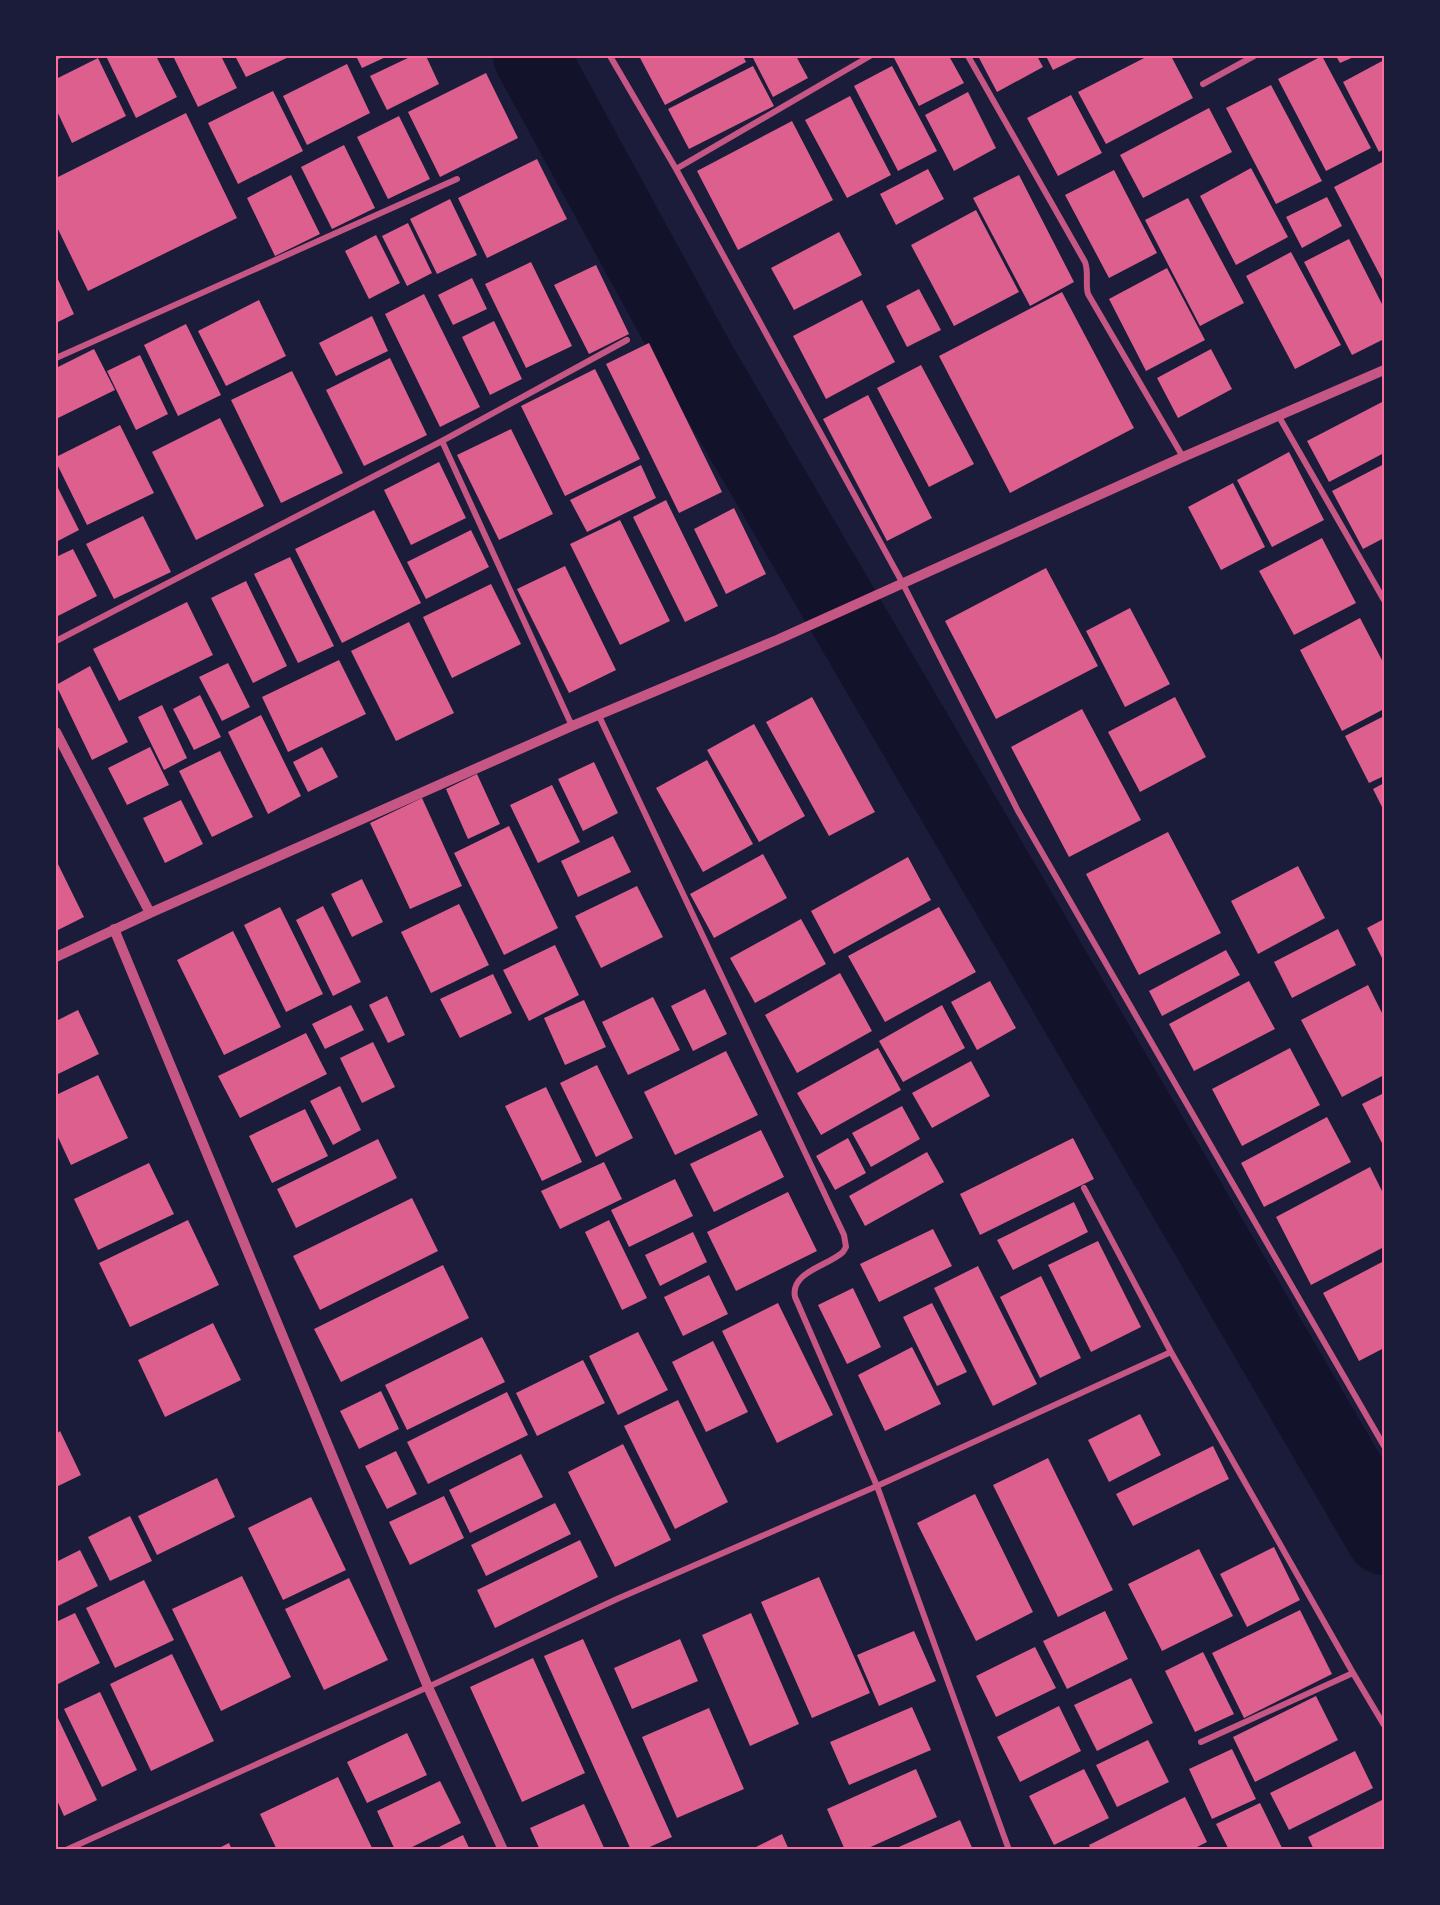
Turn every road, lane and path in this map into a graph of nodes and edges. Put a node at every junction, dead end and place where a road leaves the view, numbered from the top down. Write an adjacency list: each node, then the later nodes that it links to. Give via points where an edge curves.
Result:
1 (610, 56): 6 (street)
2 (870, 56): 6 (street)
3 (968, 56): 13 (street, via 1085,262 1088,294)
4 (1254, 56): 5 (street)
5 (1203, 84)
6 (676, 169): 14 (street)
7 (458, 179): 9 (street)
8 (627, 340): 12 (street)
9 (56, 358)
10 (1384, 370): 11 (street)
11 (1278, 415): 13 (street); 15 (street)
12 (442, 441): 16 (street); 18 (street)
13 (1183, 457): 14 (street)
14 (898, 585): 17 (street); 25 (street, via 1018,811)
15 (1384, 600)
16 (56, 641)
17 (599, 716): 18 (street); 26 (street, via 844,1235 843,1252 798,1280 793,1290)
18 (572, 726): 20 (street)
19 (56, 732): 20 (street)
20 (150, 913): 21 (street)
21 (114, 929): 22 (street); 28 (street)
22 (56, 957)
23 (1084, 1188): 24 (street)
24 (1171, 1352): 26 (street); 27 (street)
25 (1384, 1446)
26 (877, 1486): 28 (street, via 616,1599); 33 (street)
27 (1353, 1673): 29 (street); 30 (street)
28 (428, 1687): 31 (street); 32 (street)
29 (1384, 1725)
30 (1201, 1742)
31 (66, 1850)
32 (502, 1850)
33 (1010, 1850)

